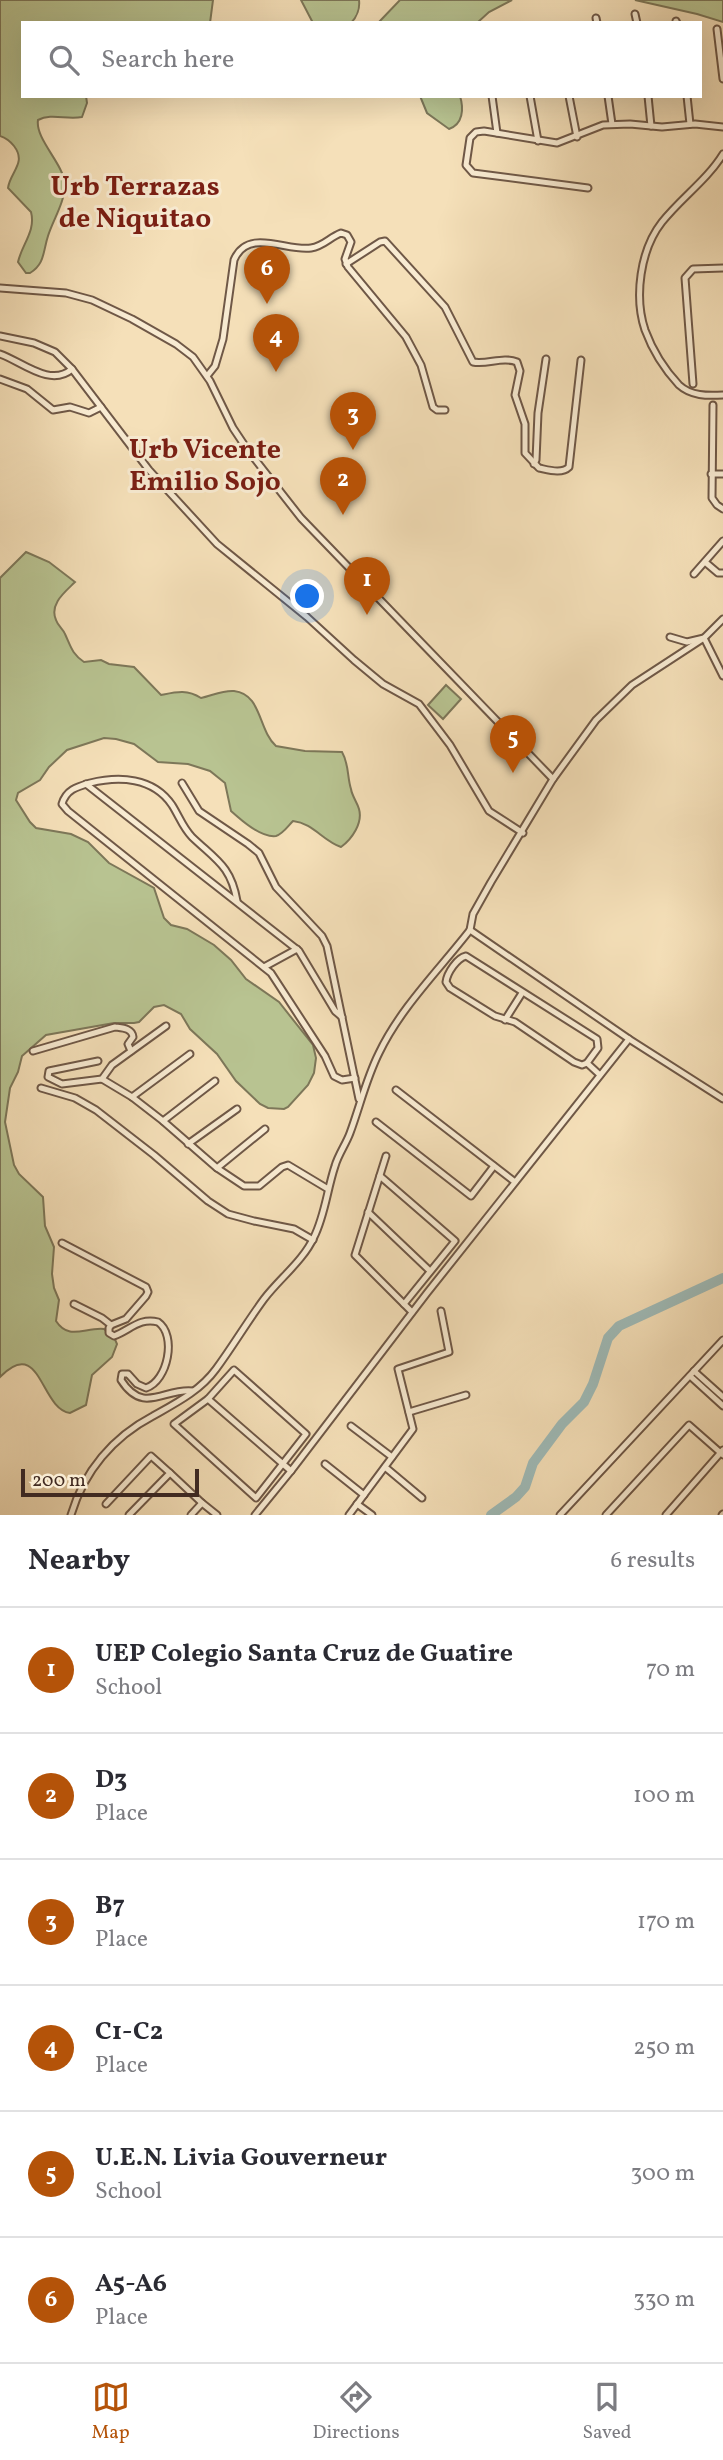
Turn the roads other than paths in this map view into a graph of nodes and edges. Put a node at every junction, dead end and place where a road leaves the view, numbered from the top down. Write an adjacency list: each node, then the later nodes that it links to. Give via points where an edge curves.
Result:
1 (635, 14): 2 (street)
2 (637, 21)
3 (717, 29): 4 (street)
4 (723, 79)
5 (492, 98): 15 (street)
6 (530, 98): 17 (street)
7 (569, 98): 16 (street)
8 (608, 98): 11 (street)
9 (648, 98): 13 (street)
10 (687, 98): 12 (street)
11 (612, 124): 13 (street); 16 (street)
12 (690, 124): 13 (street); 14 (street)
13 (652, 126)
14 (723, 127)
15 (497, 133): 17 (street); 19 (street, via 480,131 471,136 466,163 470,171)
16 (577, 136): 17 (street, via 557,144)
17 (538, 141)
18 (723, 154): 31 (street, via 655,233 643,262 641,307 650,343 678,385 685,391)
19 (587, 188)
20 (346, 264): 28 (street, via 351,242 341,233 309,248 266,242 240,249 234,260 218,359); 34 (street, via 406,337 421,365 433,407); 35 (street, via 384,241 445,307 473,362 517,362 516,395 525,424 525,453)
21 (723, 268): 30 (street, via 693,269 685,278)
22 (0, 288): 28 (street, via 66,293 92,300 176,344)
23 (0, 336): 27 (street, via 55,352)
24 (0, 354): 27 (street, via 28,369 54,375)
25 (546, 359): 35 (street)
26 (581, 360): 35 (street, via 569,467 552,471)
27 (72, 369): 33 (street)
28 (207, 376): 47 (street, via 233,428 301,518)
29 (0, 379): 33 (street, via 27,389 53,410 70,407 89,413)
30 (693, 384)
31 (723, 395)
32 (713, 405): 36 (street)
33 (101, 407): 50 (street, via 149,470 217,544 373,676 419,704 489,811)
34 (445, 410)
35 (534, 464)
36 (711, 474): 37 (street); 38 (street, via 712,498)
37 (723, 474)
38 (723, 509)
39 (723, 541): 40 (street)
40 (705, 562): 41 (street); 42 (street)
41 (723, 573)
42 (694, 574)
43 (723, 619): 45 (street)
44 (670, 637): 45 (street, via 687,642)
45 (704, 639): 46 (street); 47 (street, via 623,693 596,720)
46 (723, 676)
47 (554, 779): 50 (street)
48 (182, 783): 56 (street, via 199,811 259,853 284,898 322,936)
49 (86, 784): 51 (street); 51 (street, via 113,778 136,780 165,796 184,828 227,871); 54 (street, via 64,797 62,804 68,811)
50 (523, 833): 52 (street, via 473,914)
51 (237, 901): 53 (street)
52 (470, 930): 59 (street); 73 (street, via 402,1013 379,1053)
53 (297, 948): 54 (street); 56 (street, via 335,1011)
54 (264, 967): 66 (street, via 334,1076)
55 (522, 993): 57 (street); 57 (street, via 466,956 447,976 450,988); 64 (street, via 597,1039)
56 (344, 1017): 66 (street)
57 (505, 1020): 64 (street, via 574,1062)
58 (166, 1026): 61 (street)
59 (629, 1039): 65 (street); 72 (street)
60 (33, 1051): 61 (street, via 115,1027 132,1033)
61 (131, 1051): 67 (street)
62 (190, 1054): 71 (street)
63 (98, 1060): 67 (street, via 49,1071 48,1077 62,1084)
64 (587, 1063): 65 (street)
65 (600, 1075): 83 (street)
66 (355, 1078): 73 (street)
67 (102, 1079): 71 (street)
68 (215, 1081): 75 (street)
69 (41, 1088): 86 (street, via 96,1110 228,1213 294,1229)
70 (396, 1090): 80 (street)
71 (132, 1097): 75 (street)
72 (723, 1099)
73 (360, 1102): 84 (street)
74 (237, 1109): 78 (street)
75 (163, 1121): 78 (street)
76 (376, 1122): 80 (street, via 471,1196)
77 (265, 1129): 81 (street)
78 (188, 1144): 81 (street)
79 (386, 1156): 82 (street)
80 (494, 1166): 83 (street)
81 (217, 1168): 84 (street, via 250,1187 291,1165)
82 (380, 1176): 85 (street); 88 (street, via 455,1241)
83 (515, 1182): 92 (street)
84 (328, 1189): 86 (street)
85 (368, 1212): 88 (street); 90 (street, via 355,1255)
86 (313, 1240): 96 (street, via 265,1298 215,1372)
87 (62, 1243): 93 (street, via 146,1287 146,1296 126,1319)
88 (430, 1271): 90 (street)
89 (74, 1304): 93 (street)
90 (404, 1304): 92 (street)
91 (441, 1311): 101 (street, via 449,1352 398,1369)
92 (412, 1312): 108 (street)
93 (111, 1325): 96 (street, via 109,1334 114,1336 147,1320 158,1322 166,1331 165,1364 155,1384 146,1388 122,1374 128,1390 153,1400)
94 (723, 1340): 95 (street)
95 (692, 1374): 98 (street); 100 (street); 122 (street)
96 (193, 1391): 115 (street, via 112,1443 83,1484)
97 (466, 1395): 101 (street)
98 (723, 1397)
99 (208, 1399): 105 (street); 105 (street, via 234,1370 306,1434); 105 (street, via 174,1423 256,1498)
100 (723, 1406)
101 (409, 1412): 104 (street, via 413,1429)
102 (351, 1426): 104 (street)
103 (722, 1453): 123 (street, via 689,1425); 124 (street)
104 (392, 1457): 107 (street)
105 (283, 1464): 108 (street)
106 (324, 1464): 110 (street)
107 (385, 1467): 110 (street); 111 (street)
108 (291, 1471): 119 (street)
109 (170, 1473): 112 (street); 113 (street, via 151,1456); 116 (street)
110 (364, 1495): 114 (street)
111 (422, 1497)
112 (202, 1503): 117 (street); 118 (street)
113 (106, 1504)
114 (358, 1504): 120 (street); 121 (street)
115 (72, 1515)
116 (130, 1515)
117 (191, 1515)
118 (217, 1515)
119 (255, 1515)
120 (349, 1515)
121 (372, 1515)
122 (560, 1515)
123 (607, 1515)
124 (666, 1515)

